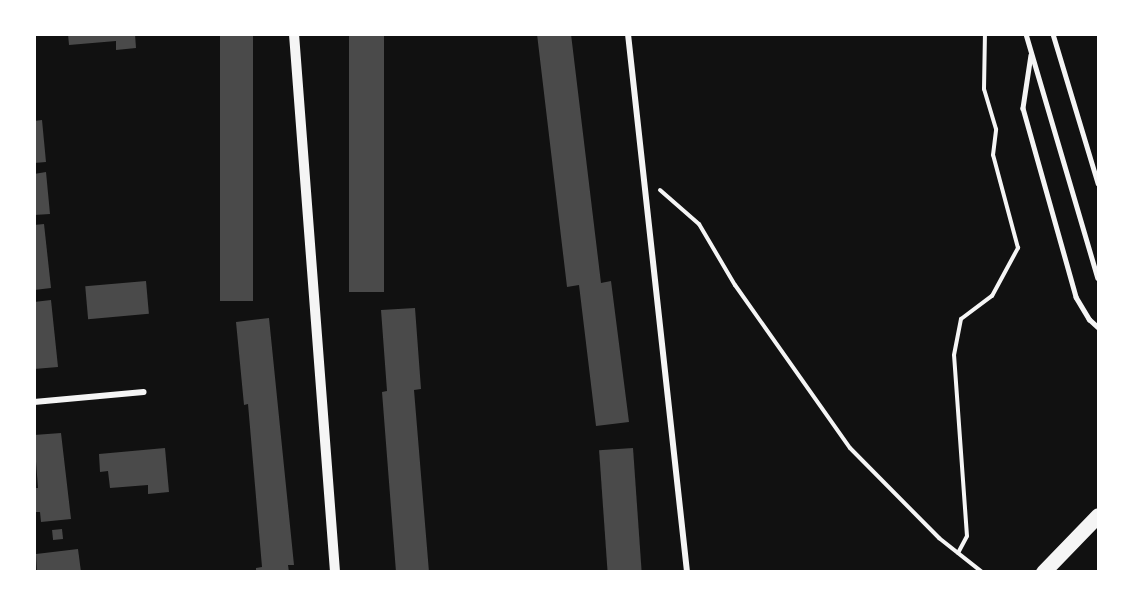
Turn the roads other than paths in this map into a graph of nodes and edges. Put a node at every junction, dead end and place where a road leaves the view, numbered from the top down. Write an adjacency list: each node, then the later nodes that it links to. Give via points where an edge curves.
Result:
1 (294, 34): 12 (street)
2 (628, 34): 13 (street)
3 (1026, 34): 5 (lane)
4 (1053, 34): 6 (lane)
5 (1031, 55): 7 (lane); 8 (lane, via 1023,108 1076,297)
6 (1098, 183)
7 (1098, 278)
8 (1098, 327)
9 (144, 393): 10 (street)
10 (34, 402)
11 (1098, 515): 14 (main road)
12 (335, 572)
13 (687, 572)
14 (1043, 572)

